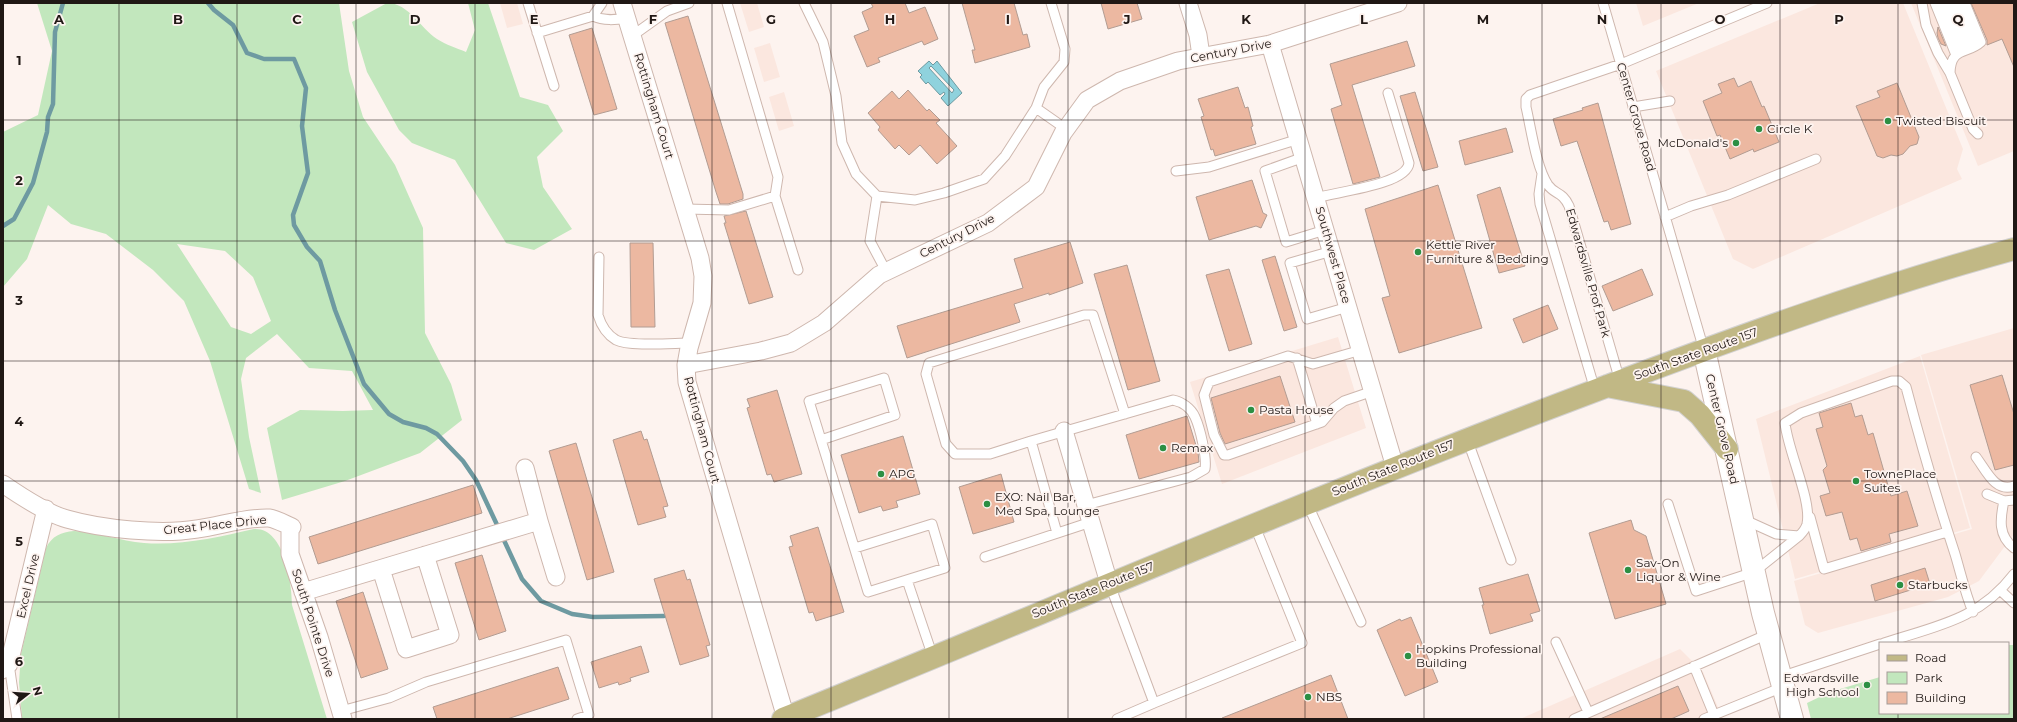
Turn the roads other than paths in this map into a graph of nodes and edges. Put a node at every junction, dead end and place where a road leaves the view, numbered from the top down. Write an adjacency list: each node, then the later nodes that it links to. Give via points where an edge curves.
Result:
1 (528, 3): 19 (lane)
2 (602, 3): 18 (lane)
3 (689, 3): 20 (lane, via 667,11)
4 (727, 3): 38 (lane, via 778,177)
5 (804, 3): 39 (lane, via 823,42 836,96 842,143 856,174)
6 (1052, 3): 30 (lane, via 1065,49 1064,62 1044,87)
7 (1188, 3): 23 (street, via 1198,35)
8 (1398, 3): 21 (street, Century Drive)
9 (1603, 3): 24 (lane, Center Grove Road)
10 (1767, 3): 24 (lane)
11 (1922, 3): 25 (lane, via 1926,25 1938,54)
12 (1935, 3): 22 (lane)
13 (1943, 3): 22 (lane)
14 (1951, 3): 22 (lane)
15 (1958, 3): 22 (lane)
16 (1965, 3): 22 (lane, via 1980,38 1980,43)
17 (625, 10): 18 (lane, via 612,20); 20 (street, Rottingham Court)
18 (593, 16): 19 (lane)
19 (537, 33): 26 (lane)
20 (632, 36): 41 (street, Rottingham Court)
21 (1270, 44): 23 (street, Century Drive); 33 (street, Southwest Place)
22 (1966, 49): 25 (lane, via 1952,61)
23 (1201, 56): 31 (street, Century Drive, via 1178,61 1120,81 1087,100)
24 (1621, 64): 29 (lane, Center Grove Road); 37 (lane, Edwardsville Prof Park, via 1530,95 1526,99)
25 (1950, 73): 32 (lane, via 1973,129)
26 (554, 86)
27 (1388, 93): 40 (lane, via 1409,168 1402,175 1362,189)
28 (1670, 101): 29 (lane)
29 (1633, 107): 42 (lane, Center Grove Road)
30 (1036, 108): 31 (lane); 39 (lane, via 1005,156 984,179 915,200)
31 (1066, 129): 48 (street, Century Drive, via 1036,187 988,223)
32 (1978, 134)
33 (1299, 139): 34 (street, Southwest Place); 36 (lane, via 1208,167)
34 (1304, 157): 40 (street, Southwest Place); 43 (lane, via 1265,171 1286,242)
35 (1816, 159): 42 (lane, via 1728,196 1691,206)
36 (1176, 171)
37 (1542, 174): 55 (lane, Edwardsville Prof Park, via 1540,204); 55 (lane, Edwardsville Prof Park, via 1549,186 1563,195 1569,206)
38 (775, 196): 41 (lane, via 729,210); 47 (lane)
39 (877, 196): 48 (lane, via 870,241)
40 (1316, 198): 43 (street, Southwest Place)
41 (685, 209): 50 (street, Rottingham Court, via 700,258 703,283 702,303)
42 (1665, 217): 52 (lane, Center Grove Road)
43 (1325, 230): 45 (street, Southwest Place)
44 (2014, 249): 52 (main road, South State Route 157, via 1931,272)
45 (1332, 251): 49 (street, Southwest Place); 49 (lane, via 1290,263 1307,319)
46 (599, 257): 50 (lane, via 598,315 608,334 617,341 633,343)
47 (798, 270)
48 (886, 272): 54 (street, Century Drive, via 879,275 824,323 791,343)
49 (1348, 307): 51 (street, Southwest Place)
50 (690, 343): 54 (street, Rottingham Court)
51 (1361, 350): 53 (lane, via 1313,364); 56 (street, Southwest Place)
52 (1704, 350): 55 (main road, South State Route 157); 63 (street, Center Grove Road)
53 (1298, 358): 58 (lane); 58 (lane, via 1288,356 1209,382 1204,395 1214,435 1224,455)
54 (686, 365): 113 (street, Rottingham Court, via 687,382 703,440)
55 (1607, 386): 60 (main road, South State Route 157); 63 (main road, via 1684,401 1700,415)
56 (1373, 391): 58 (lane, via 1344,401); 65 (street, Southwest Place)
57 (1124, 414): 59 (lane); 62 (lane, via 1093,315 1084,315 930,363 926,374 946,444 955,454 990,454); 73 (lane, via 1173,400 1187,406 1195,417 1207,461 1205,469 1191,477)
58 (1317, 424)
59 (1064, 431): 62 (lane); 73 (street)
60 (1467, 439): 65 (main road, South State Route 157); 89 (lane)
61 (821, 440): 61 (lane, via 895,415 884,378 809,401); 85 (lane)
62 (1030, 441): 83 (lane)
63 (1727, 449): 77 (street, Center Grove Road)
64 (1976, 457): 68 (lane, via 1995,484 2005,488)
65 (1396, 467): 72 (main road, South State Route 157)
66 (525, 468): 78 (street)
67 (3, 484): 75 (street, Great Place Drive)
68 (2014, 486)
69 (1987, 494): 71 (lane)
70 (2014, 500): 71 (lane)
71 (2004, 501): 86 (lane, via 2002,529 2007,542)
72 (1306, 503): 80 (main road, South State Route 157); 100 (lane)
73 (1086, 504): 79 (street)
74 (1668, 504): 91 (lane, via 1696,591)
75 (46, 509): 81 (street, Great Place Drive, via 66,519 157,531 195,530 270,518); 107 (street, Excel Drive)
76 (1809, 512): 82 (lane, via 1824,569); 82 (lane, via 1785,423 1800,413 1892,381 1899,381 1906,388); 84 (lane, via 1807,526)
77 (1742, 518): 84 (lane, via 1776,534); 91 (street, Center Grove Road)
78 (539, 521): 87 (street); 93 (street)
79 (1091, 522): 83 (lane); 95 (street)
80 (1254, 524): 95 (main road, South State Route 157); 109 (lane, via 1302,643)
81 (292, 527): 97 (street, South Pointe Drive, via 290,554)
82 (1947, 532): 99 (lane, via 1956,556 1964,592)
83 (1057, 533): 88 (lane)
84 (1799, 536): 91 (lane)
85 (855, 548): 94 (lane, via 868,592); 94 (lane, via 932,524 945,568)
86 (2014, 548)
87 (425, 555): 90 (street); 90 (street, via 450,635 406,649)
88 (985, 557)
89 (1510, 560)
90 (381, 568): 97 (street)
91 (1754, 572): 101 (street, Center Grove Road)
92 (2014, 574): 96 (lane)
93 (556, 577)
94 (906, 580): 105 (lane)
95 (1109, 583): 105 (main road, South State Route 157); 109 (lane)
96 (2000, 590): 98 (lane); 99 (lane)
97 (303, 592): 111 (street, South Pointe Drive)
98 (2014, 603)
99 (1973, 612): 103 (lane)
100 (1361, 622)
101 (1768, 634): 106 (lane); 108 (street, Center Grove Road)
102 (1556, 642): 110 (lane)
103 (1887, 642)
104 (1879, 644): 108 (lane)
105 (933, 657): 113 (main road, South State Route 157)
106 (1694, 666): 110 (lane); 112 (lane)
107 (6, 669): 114 (lane, Excel Drive)
108 (1781, 682): 112 (lane); 119 (street, Center Grove Road)
109 (1154, 703): 116 (lane)
110 (1588, 712): 117 (lane)
111 (342, 715): 115 (lane, via 426,682 566,640 588,715)
112 (1714, 715): 118 (lane)
113 (784, 718)
114 (17, 719)
115 (577, 719)
116 (1117, 719)
117 (1574, 719)
118 (1704, 719)
119 (1792, 719)

